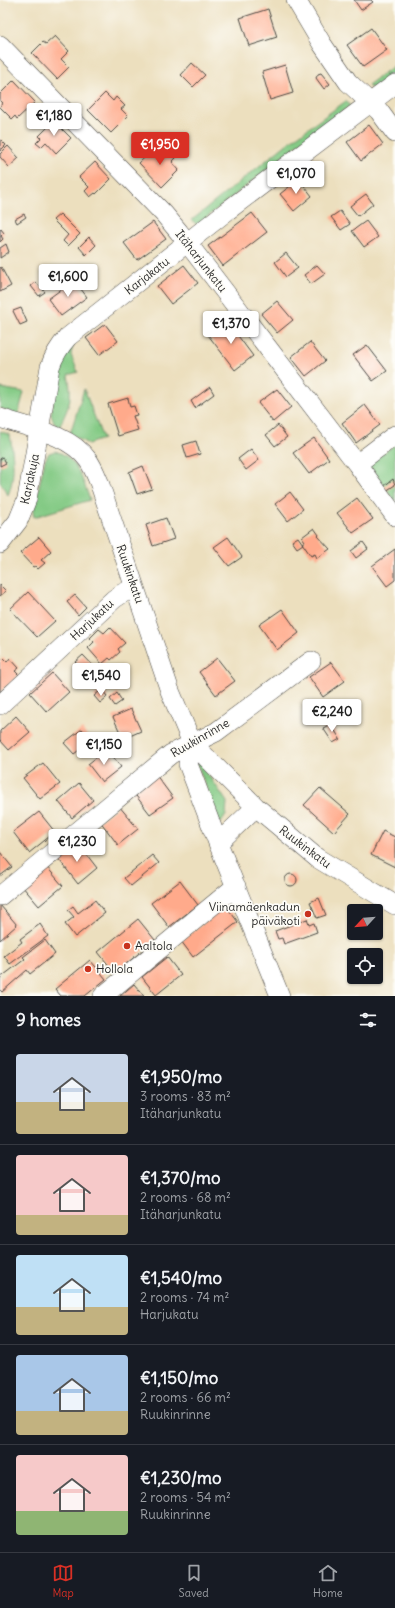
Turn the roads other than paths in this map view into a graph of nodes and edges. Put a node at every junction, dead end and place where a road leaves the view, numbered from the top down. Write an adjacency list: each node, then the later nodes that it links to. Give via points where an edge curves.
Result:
1 (296, 0): 4 (street, via 348,82)
2 (0, 45): 6 (street, Itäharjunkatu, via 164,214)
3 (395, 84): 4 (street, Karjakatu)
4 (370, 102): 5 (street); 6 (street, Karjakatu, via 227,211)
5 (395, 133)
6 (188, 244): 8 (street, Karjakatu, via 62,343 50,367); 10 (street, Itäharjunkatu)
7 (0, 418): 8 (street)
8 (39, 431): 12 (street, Karjakuja, via 27,499 18,521); 13 (street, Ruukinkatu, via 73,445 93,467)
9 (395, 435): 10 (street)
10 (357, 464): 11 (street, Itäharjunkatu)
11 (395, 516)
12 (0, 544)
13 (134, 588): 15 (street, Harjukatu, via 114,599); 16 (street, Ruukinkatu, via 170,692)
14 (311, 661): 16 (street, Ruukinrinne, via 216,732)
15 (0, 705)
16 (192, 743): 17 (street, Ruukinkatu); 18 (street, via 188,764); 20 (street, Ruukinrinne, via 171,754)
17 (256, 807): 18 (street); 21 (street, Ruukinkatu, via 317,858)
18 (218, 843): 19 (street)
19 (236, 886): 22 (street); 23 (street)
20 (0, 896)
21 (395, 905)
22 (103, 996)
23 (280, 996)

